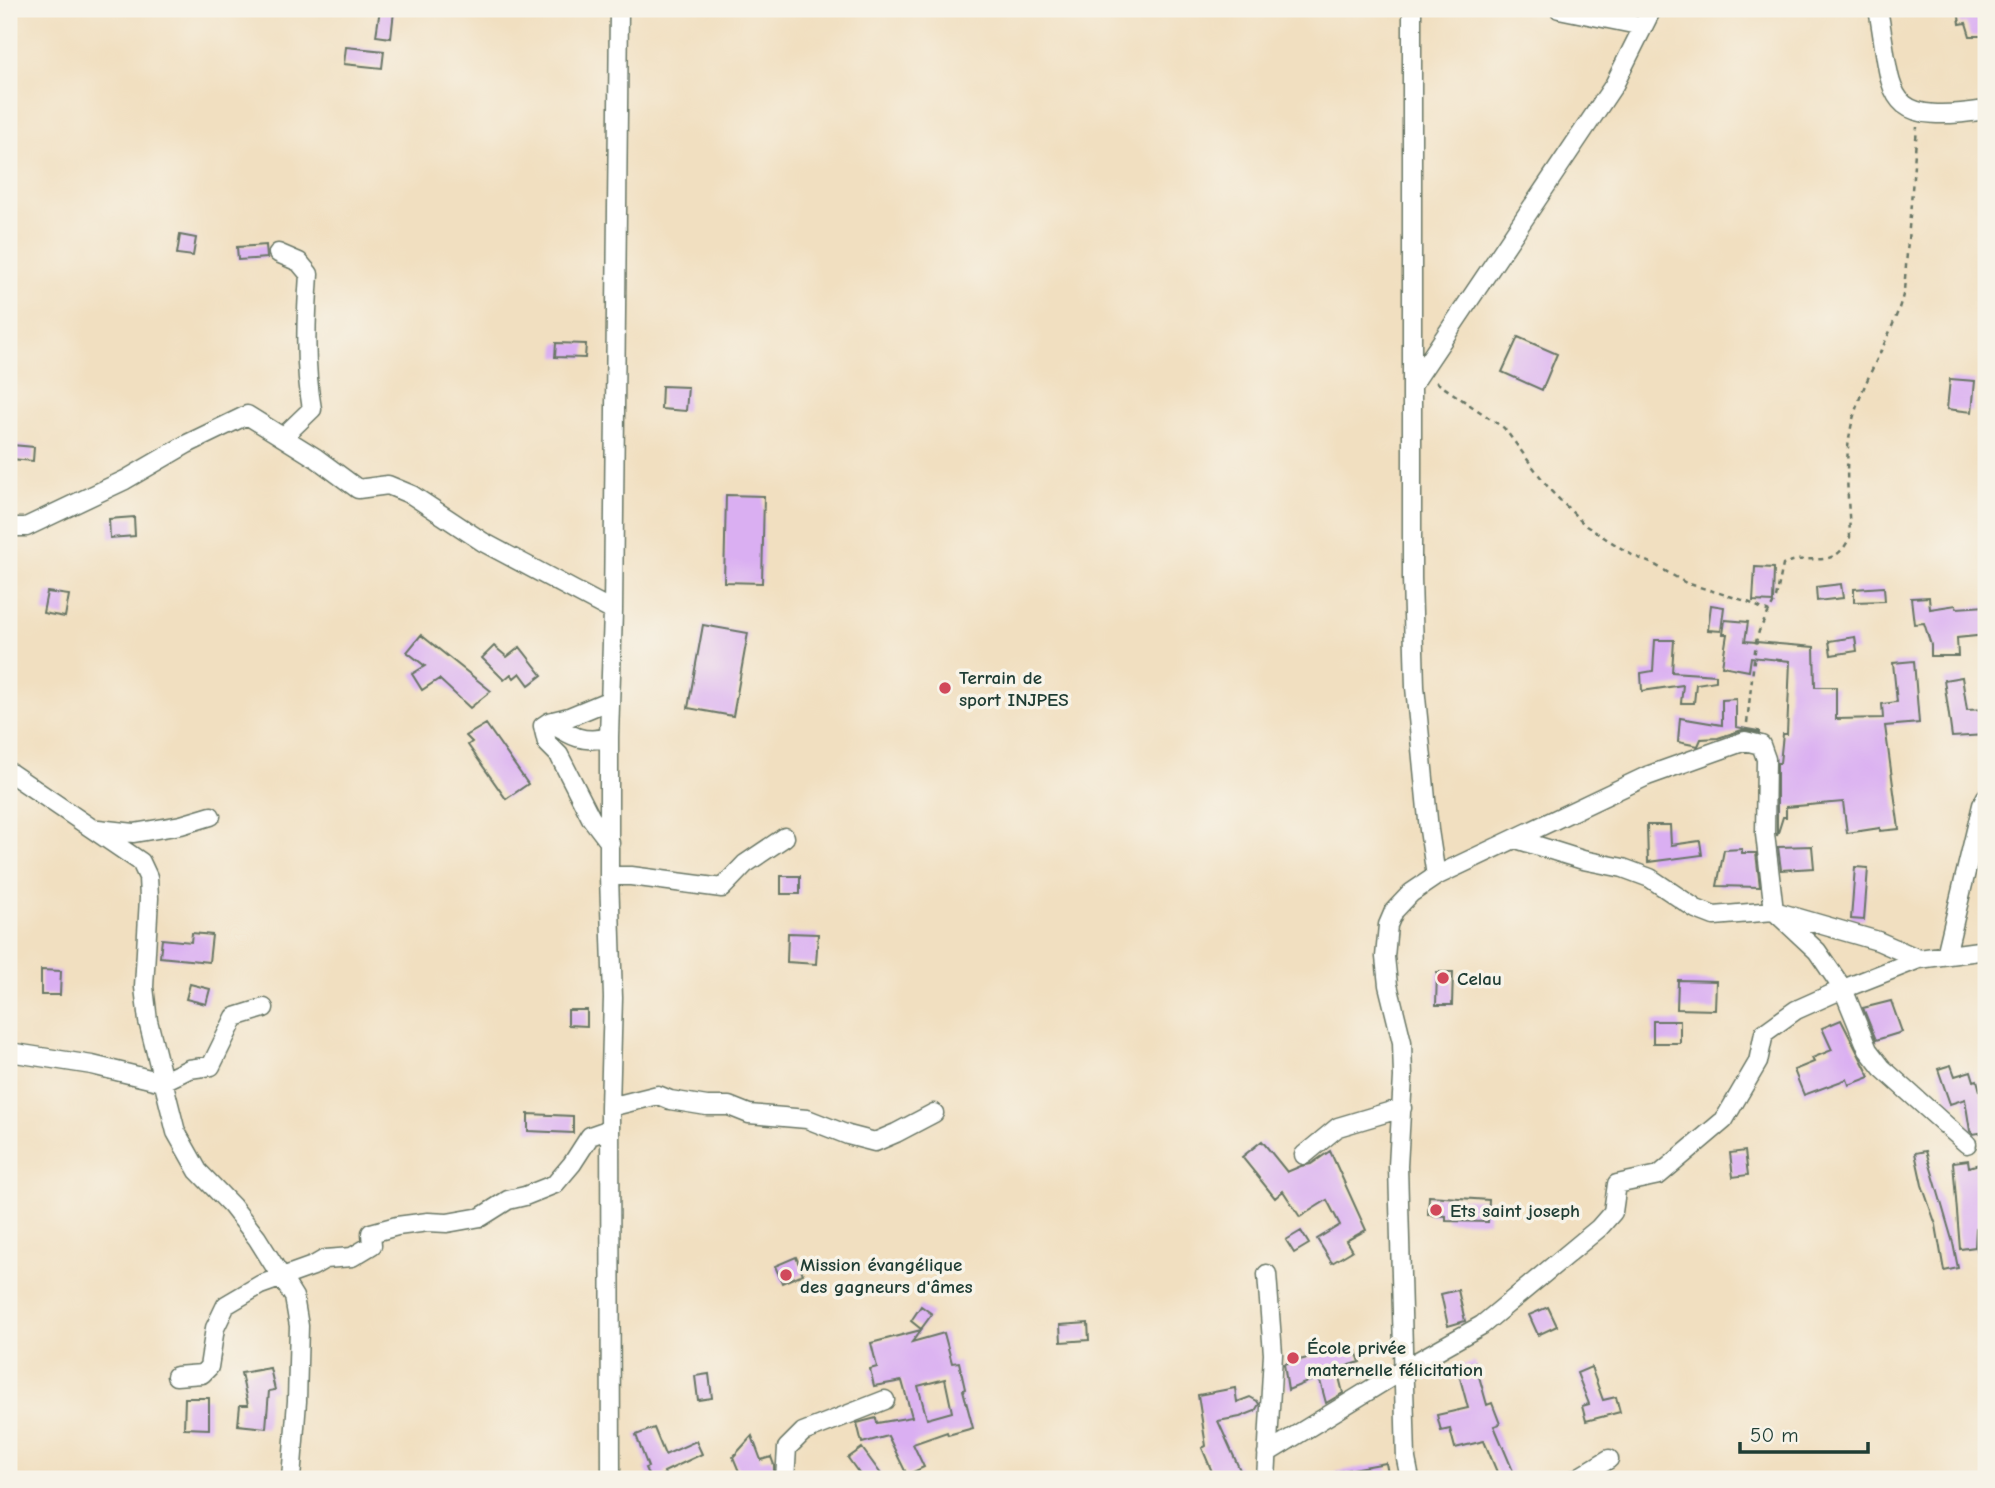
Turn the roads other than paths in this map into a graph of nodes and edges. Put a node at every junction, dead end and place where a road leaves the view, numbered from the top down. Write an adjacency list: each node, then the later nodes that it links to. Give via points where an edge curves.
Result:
1 (619, 9): 12 (street)
2 (1412, 9): 9 (street)
3 (1559, 9): 6 (street)
4 (1652, 9): 6 (street)
5 (1878, 9): 7 (street, via 1892,89 1903,106 1918,113)
6 (1643, 26): 9 (street, via 1614,85)
7 (1986, 110)
8 (278, 253): 10 (street, via 299,262 309,274 306,345 312,409)
9 (1417, 378): 24 (street, via 1412,578 1415,687)
10 (282, 437): 11 (street, via 247,415 26,527); 12 (street, via 358,489 388,485 412,495 484,542)
11 (9, 527)
12 (613, 611): 13 (street)
13 (610, 700): 14 (street); 15 (street)
14 (549, 722): 15 (street, via 582,740); 22 (street, via 543,726 548,743)
15 (609, 737): 22 (street)
16 (9, 772): 19 (street)
17 (1986, 797): 27 (street)
18 (211, 816): 19 (street, via 134,833)
19 (91, 828): 32 (street, via 141,862 148,877 144,987)
20 (785, 837): 23 (street, via 745,864 722,888)
21 (1516, 839): 24 (street); 25 (street, via 1650,878 1714,916); 25 (street, via 1647,776 1745,741 1761,745 1766,759 1765,834)
22 (610, 843): 23 (street)
23 (609, 876): 33 (street)
24 (1436, 876): 34 (street, via 1411,893 1388,925 1385,957 1402,1042)
25 (1774, 911): 28 (street, via 1878,941); 29 (street, via 1817,951)
26 (1986, 950): 27 (street)
27 (1946, 955): 28 (street)
28 (1919, 959): 29 (street)
29 (1843, 989): 37 (street, via 1868,1050 1882,1068); 43 (street, via 1796,1010 1764,1033 1758,1062 1724,1120 1659,1175 1617,1184 1613,1212 1599,1228 1482,1325)
30 (264, 1008): 32 (street, via 235,1017 211,1066 189,1069)
31 (9, 1052): 32 (street)
32 (162, 1082): 42 (street, via 176,1132 198,1171 249,1227)
33 (610, 1107): 35 (street, via 658,1095 729,1106 749,1114 807,1119 876,1142); 36 (street)
34 (1402, 1108): 38 (street, via 1338,1127); 43 (street, via 1398,1166)
35 (934, 1112)
36 (610, 1129): 42 (street, via 590,1136 565,1173 547,1188 508,1200 481,1217 371,1233 372,1245 352,1257 325,1259); 49 (street)
37 (1967, 1144)
38 (1304, 1155)
39 (1986, 1233): 40 (street)
40 (1986, 1247)
41 (1267, 1274): 46 (street, via 1273,1353)
42 (281, 1276): 44 (street, via 226,1305 215,1328 209,1367 202,1374); 48 (street, via 294,1297 299,1326)
43 (1404, 1369): 46 (street); 52 (street)
44 (176, 1376)
45 (885, 1400): 50 (street, via 803,1432 787,1448)
46 (1267, 1453): 51 (street)
47 (1609, 1459): 53 (street)
48 (291, 1479)
49 (611, 1479)
50 (785, 1479)
51 (1266, 1479)
52 (1410, 1479)
53 (1576, 1479)

